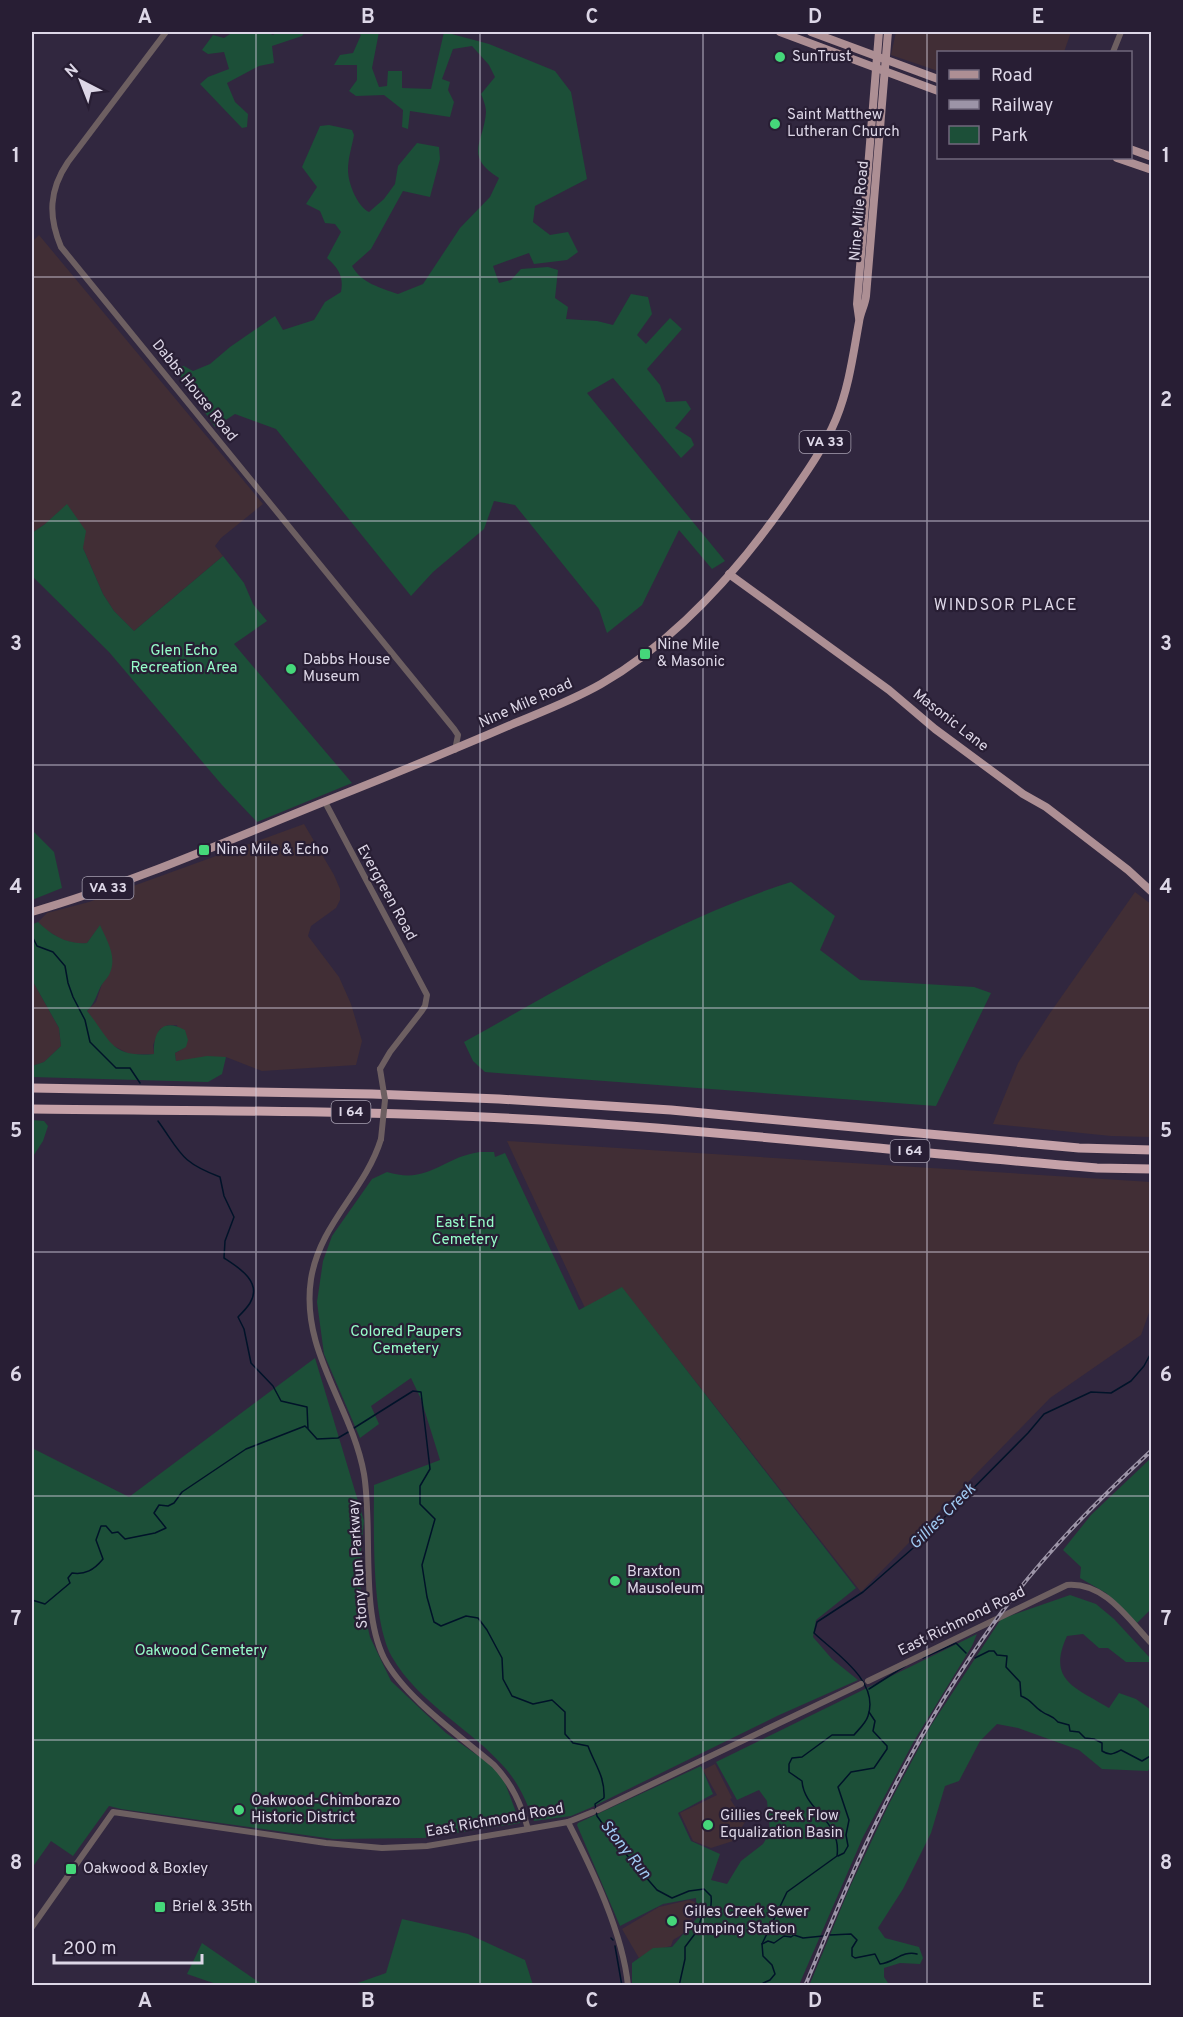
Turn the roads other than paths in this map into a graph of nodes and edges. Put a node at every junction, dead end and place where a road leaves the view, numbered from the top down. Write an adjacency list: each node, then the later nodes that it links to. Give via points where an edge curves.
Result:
1 (166, 32): 18 (street, Dabbs House Road, via 58,178 51,205 57,237 66,254 454,729 458,735)
2 (780, 32): 10 (main road)
3 (811, 32): 8 (main road)
4 (879, 32): 8 (main road, Nine Mile Road / VA 33)
5 (888, 32): 9 (main road, Nine Mile Road / VA 33)
6 (1121, 32): 7 (street)
7 (1113, 51)
8 (876, 56): 9 (main road); 10 (main road, Nine Mile Road / VA 33)
9 (885, 59): 10 (main road, Nine Mile Road / VA 33); 11 (main road)
10 (880, 68): 12 (main road); 17 (main road, Nine Mile Road / VA 33, via 867,287 848,382 824,444 775,518)
11 (937, 77)
12 (937, 90)
13 (1132, 149): 14 (main road)
14 (1152, 157)
15 (1120, 159): 16 (main road)
16 (1152, 170)
17 (729, 574): 18 (main road, Nine Mile Road / VA 33, via 664,638 603,683); 20 (main road, Masonic Lane, via 1087,838)
18 (455, 750): 19 (main road, Nine Mile Road / VA 33)
19 (325, 802): 21 (main road, Nine Mile Road / VA 33, via 147,873); 22 (street, Evergreen Road, via 427,995 425,1006)
20 (1152, 892)
21 (32, 912)
22 (380, 1069): 29 (street, Stony Run Parkway, bridge, via 385,1100 381,1139 374,1161 333,1221 317,1256 311,1281 312,1331 363,1470 374,1628 383,1656 404,1686 501,1772 516,1794)
23 (32, 1088): 25 (highway, I 64, via 510,1099 1079,1148)
24 (32, 1109): 26 (highway, I 64, via 514,1118 1097,1168)
25 (1152, 1150)
26 (1152, 1169)
27 (1152, 1644): 28 (street, East Richmond Road, via 1099,1592 1080,1584 1067,1585)
28 (568, 1822): 29 (street, East Richmond Road); 31 (street, via 620,1942)
29 (528, 1829): 30 (street, East Richmond Road, via 427,1846 372,1847 113,1812)
30 (32, 1927)
31 (628, 1986)

